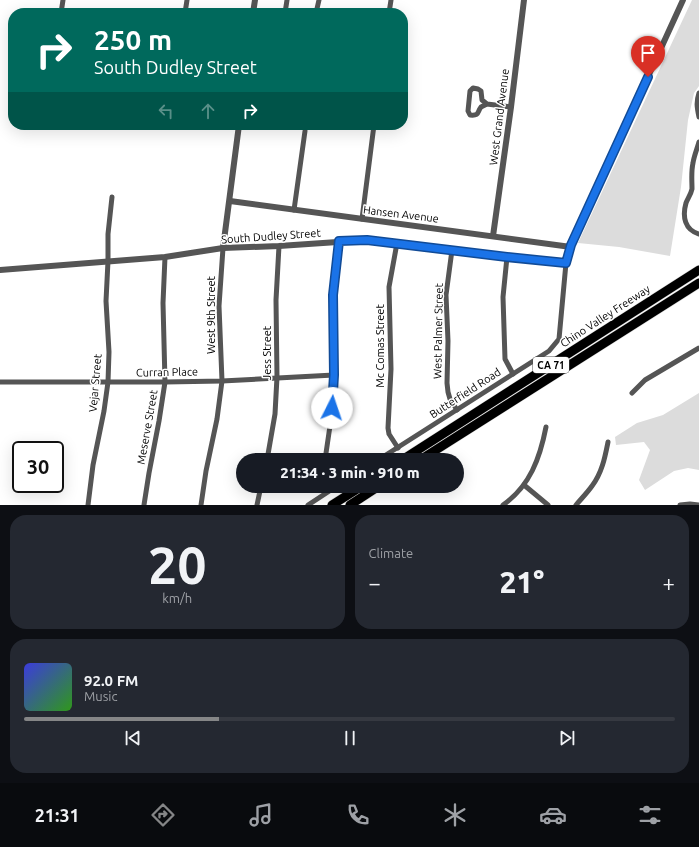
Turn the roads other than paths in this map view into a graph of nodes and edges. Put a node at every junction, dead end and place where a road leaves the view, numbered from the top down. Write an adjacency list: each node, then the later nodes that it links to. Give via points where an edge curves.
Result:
1 (524, 0): 5 (street, West Grand Avenue)
2 (683, 0): 20 (street)
3 (699, 94): 6 (street, via 696,101)
4 (487, 104): 4 (street, via 482,100 481,91 473,88 470,90 470,115 478,114 481,107); 5 (street)
5 (511, 107): 16 (street, West Grand Avenue)
6 (699, 117)
7 (238, 130): 12 (street, West 9th Street)
8 (373, 130): 14 (street)
9 (304, 131): 13 (street)
10 (699, 142): 15 (street, via 692,164 692,190 685,211 687,226 692,232)
11 (112, 197): 25 (street, Vejar Street)
12 (230, 201): 13 (street, Hansen Avenue); 21 (street, West 9th Street)
13 (294, 210): 14 (street, Hansen Avenue)
14 (362, 219): 16 (street, Hansen Avenue)
15 (699, 234)
16 (493, 236): 20 (street, Hansen Avenue)
17 (339, 241): 18 (street, South Dudley Street); 19 (street, South Dudley Street); 32 (street, via 333,295)
18 (397, 243): 22 (street, South Dudley Street); 42 (street, Mc Comas Street, via 389,287 391,369 388,434)
19 (279, 246): 21 (street, South Dudley Street); 33 (street, Jess Street, via 276,300)
20 (570, 247): 26 (street)
21 (223, 248): 23 (street, South Dudley Street); 34 (street, West 9th Street, via 220,306)
22 (452, 250): 24 (street, South Dudley Street); 39 (street, West Palmer Street, via 446,295 447,383 450,399)
23 (165, 257): 25 (street, South Dudley Street); 37 (street, Meserve Street)
24 (507, 257): 26 (street, South Dudley Street); 31 (street, via 503,297 505,359)
25 (108, 262): 27 (street, South Dudley Street); 36 (street, Vejar Street)
26 (566, 263): 31 (street, Butterfield Road, via 559,339 549,350)
27 (0, 270)
28 (699, 270): 46 (highway, Chino Valley Freeway / CA 71)
29 (699, 283): 47 (highway, Chino Valley Freeway / CA 71)
30 (699, 348): 38 (street, via 645,380)
31 (513, 374): 39 (street, Butterfield Road)
32 (334, 375): 33 (street, Curran Place); 44 (street)
33 (278, 377): 34 (street, Curran Place); 43 (street, Jess Street)
34 (222, 381): 37 (street, Curran Place); 55 (street, West 9th Street, via 218,419)
35 (0, 382): 36 (street, Curran Place)
36 (108, 382): 37 (street, Curran Place); 53 (street, Vejar Street)
37 (165, 382): 54 (street, Meserve Street)
38 (632, 392)
39 (457, 410): 42 (street, Butterfield Road)
40 (546, 427): 48 (street, via 539,457)
41 (608, 442): 62 (street, via 599,475)
42 (398, 448): 45 (street, Butterfield Road)
43 (268, 453)
44 (326, 453)
45 (390, 453)
46 (413, 453)
47 (431, 453)
48 (524, 485): 60 (street); 61 (street)
49 (260, 493): 56 (street)
50 (326, 493): 57 (street)
51 (351, 493): 58 (highway)
52 (368, 493): 59 (highway)
53 (88, 505)
54 (144, 505)
55 (201, 505)
56 (258, 505)
57 (308, 505)
58 (332, 505)
59 (350, 505)
60 (503, 505)
61 (548, 505)
62 (576, 505)
63 (680, 505): 64 (street)
64 (699, 505)

